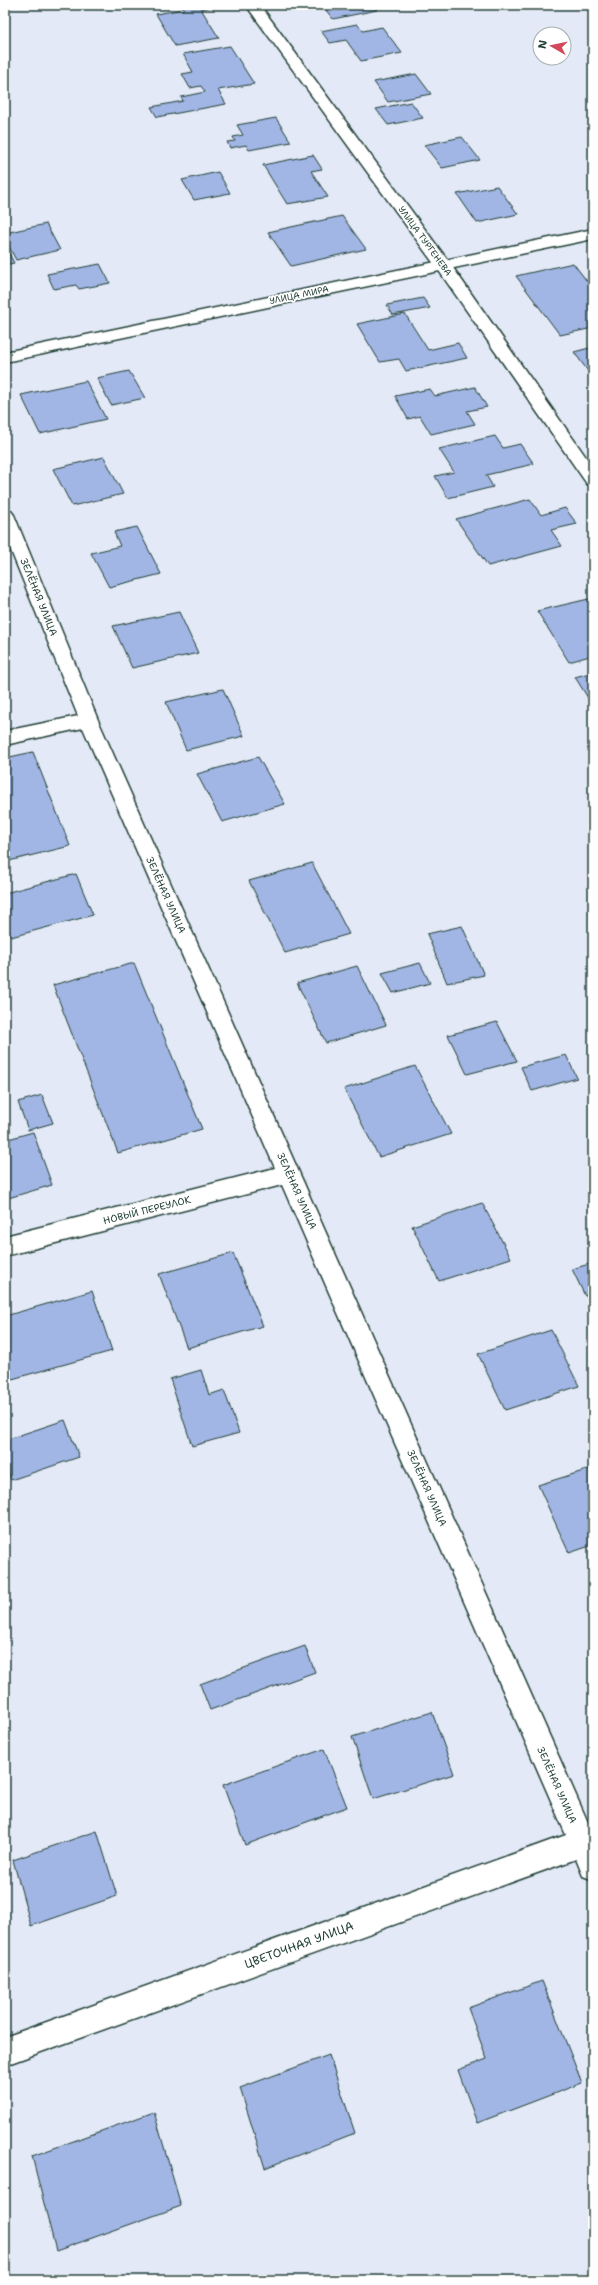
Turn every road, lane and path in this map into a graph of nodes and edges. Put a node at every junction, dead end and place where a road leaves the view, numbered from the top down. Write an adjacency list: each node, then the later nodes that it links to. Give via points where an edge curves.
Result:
1 (253, 5): 3 (street, УЛИЦА ТУРГЕНЕВА)
2 (593, 234): 3 (street, УЛИЦА МИРА)
3 (443, 265): 4 (street, УЛИЦА МИРА); 5 (street, УЛИЦА ТУРГЕНЕВА)
4 (5, 357)
5 (593, 480)
6 (5, 515): 7 (street, ЗЕЛЁНАЯ УЛИЦА)
7 (89, 720): 8 (street); 9 (street, ЗЕЛЁНАЯ УЛИЦА)
8 (5, 738)
9 (289, 1174): 10 (street, НОВЫЙ ПЕРЕУЛОК); 11 (street, ЗЕЛЁНАЯ УЛИЦА)
10 (5, 1246)
11 (590, 1849): 12 (street, ЦВЕТОЧНАЯ УЛИЦА)
12 (5, 2051)

